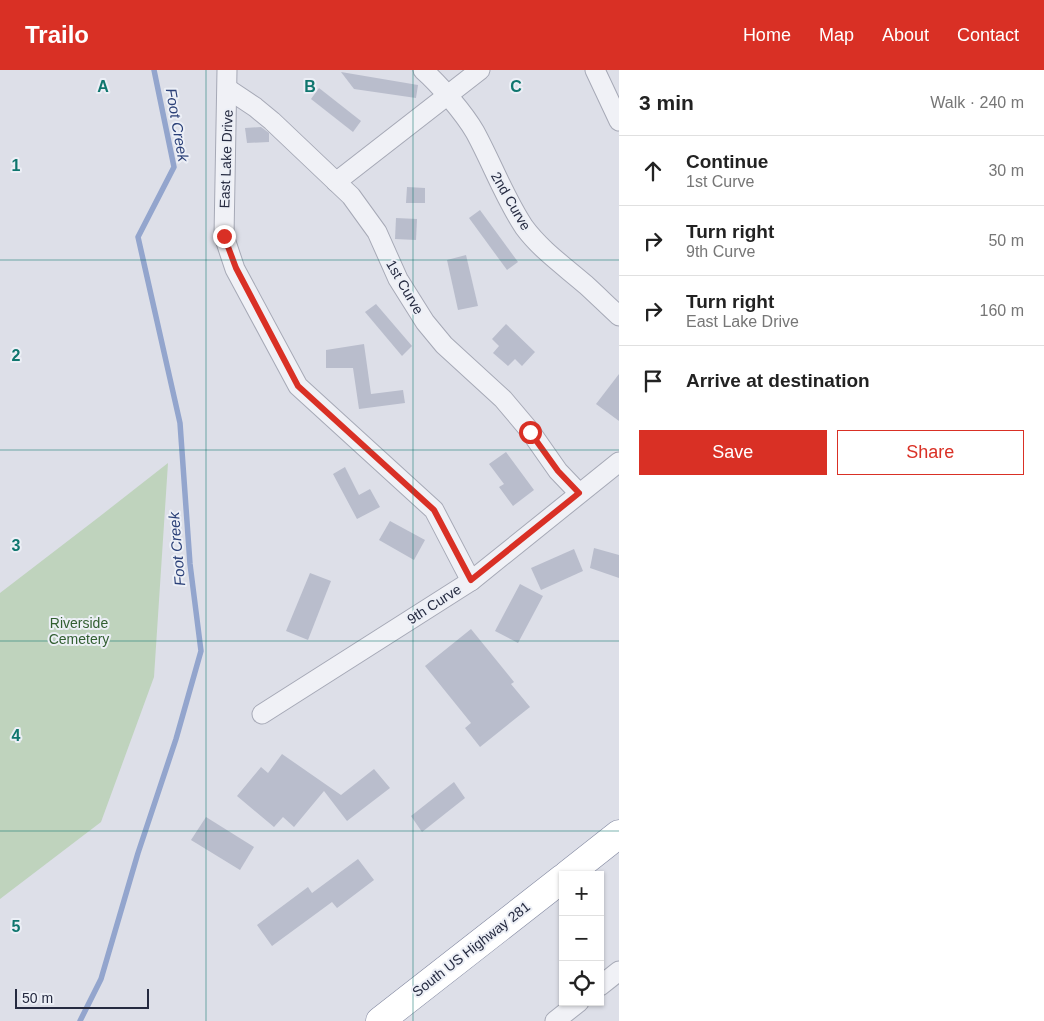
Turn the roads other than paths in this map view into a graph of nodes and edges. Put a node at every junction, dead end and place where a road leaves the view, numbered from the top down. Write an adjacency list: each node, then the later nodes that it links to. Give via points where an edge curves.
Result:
1 (423, 70): 5 (street, 2nd Curve)
2 (480, 70): 5 (street)
3 (596, 70): 6 (street)
4 (228, 79): 7 (street, 1st Curve); 11 (street, East Lake Drive, via 224,236 236,268 298,386 434,510)
5 (447, 96): 7 (street); 8 (street, 2nd Curve, via 474,131 525,228 544,250)
6 (619, 121)
7 (336, 182): 10 (street, 1st Curve, via 351,196 377,232 398,279 425,322 503,399)
8 (619, 316)
9 (619, 462): 10 (street, 9th Curve)
10 (579, 493): 11 (street, 9th Curve)
11 (471, 580): 12 (street, 9th Curve)
12 (262, 714)
13 (619, 834): 14 (highway)
14 (572, 871)
15 (559, 881): 19 (highway, South US Highway 281)
16 (619, 971): 17 (street)
17 (604, 983)
18 (574, 1006): 20 (street)
19 (380, 1021)
20 (555, 1021)

